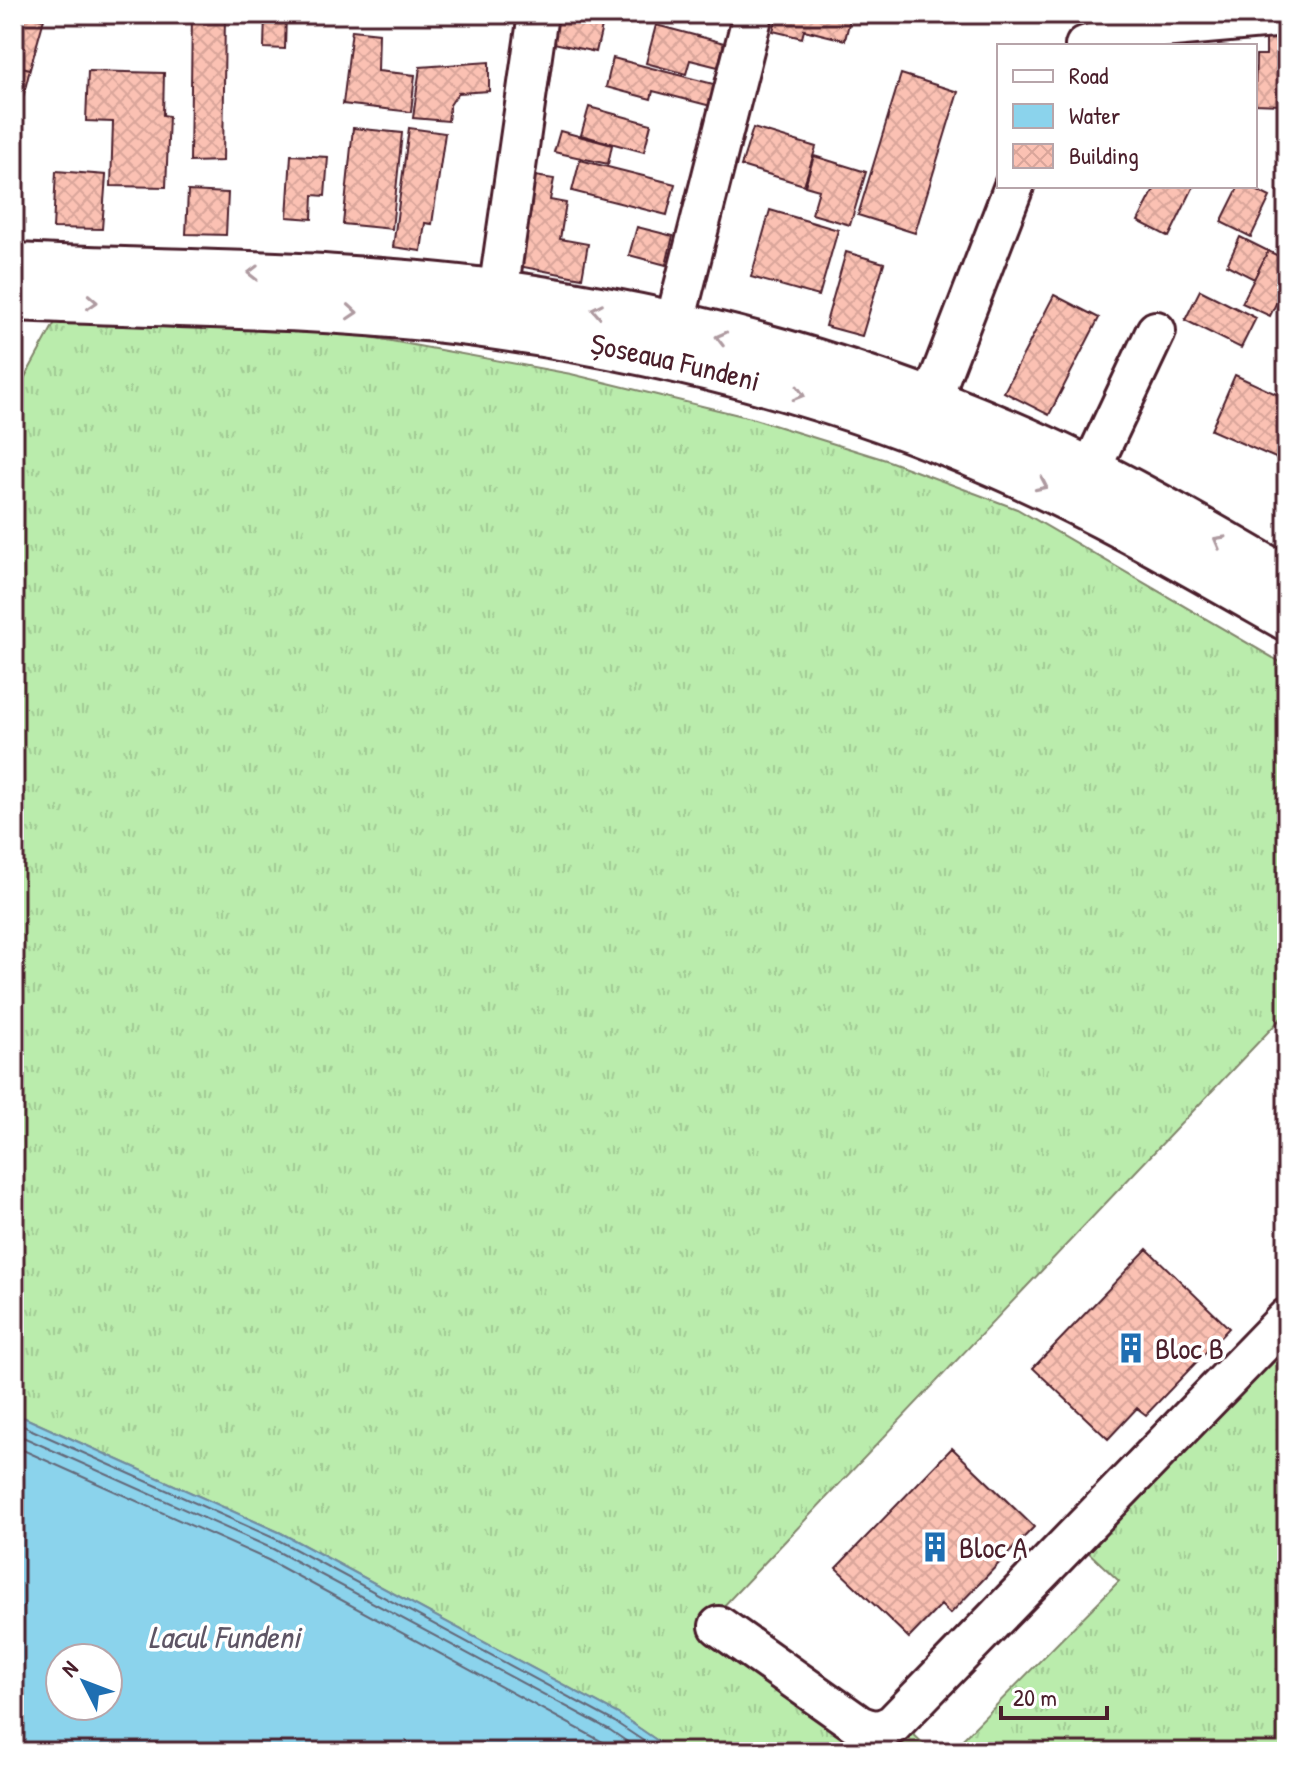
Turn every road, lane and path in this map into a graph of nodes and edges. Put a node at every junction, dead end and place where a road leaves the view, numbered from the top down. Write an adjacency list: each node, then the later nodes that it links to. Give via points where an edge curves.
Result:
1 (538, 14): 7 (street)
2 (753, 14): 9 (street)
3 (1287, 17): 4 (street, via 1128,31)
4 (1091, 44)
5 (1013, 188): 11 (street)
6 (14, 266): 7 (main road, Șoseaua Fundeni, one-way to 6, via 334,276)
7 (498, 293): 9 (main road, Șoseaua Fundeni, one-way to 7)
8 (14, 298): 14 (main road, Șoseaua Fundeni, one-way to 14, via 385,314 669,358 876,417 996,464 1110,518)
9 (674, 326): 11 (main road, Șoseaua Fundeni, one-way to 9)
10 (1156, 331): 12 (street)
11 (931, 401): 12 (main road, Șoseaua Fundeni)
12 (1090, 471): 13 (main road, Șoseaua Fundeni, one-way to 12)
13 (1287, 580)
14 (1287, 618)
15 (1287, 1318): 16 (street, via 893,1724 872,1731 859,1725)
16 (719, 1626)

